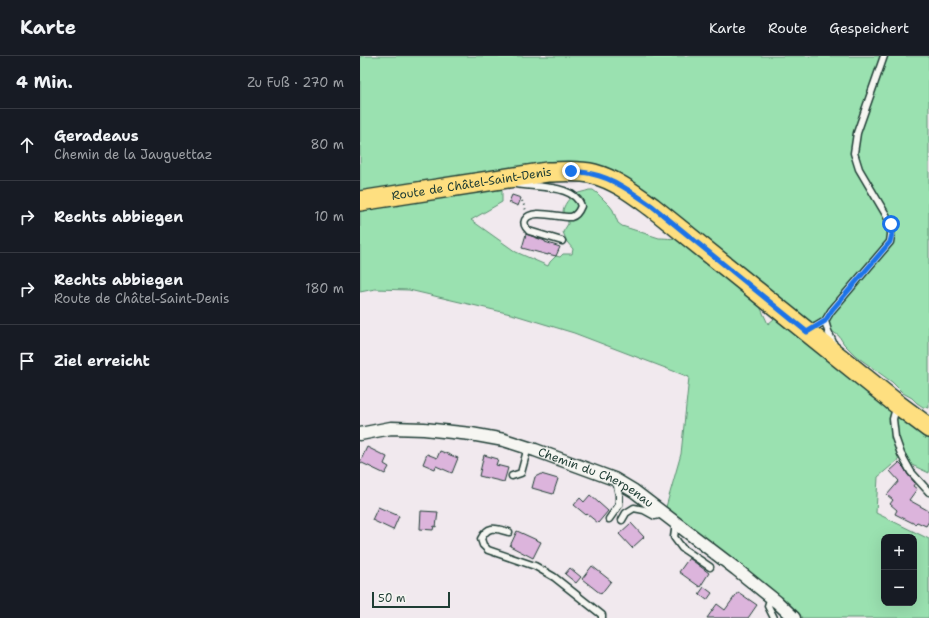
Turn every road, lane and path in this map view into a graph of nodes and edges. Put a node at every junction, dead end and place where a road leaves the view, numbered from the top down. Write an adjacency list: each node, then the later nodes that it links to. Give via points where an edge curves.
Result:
1 (884, 56): 5 (lane, via 857,133 854,153 859,169 891,224 892,234 890,242)
2 (500, 180): 3 (main road, Route de Châtel-Saint-Denis); 4 (lane, via 554,188 578,200 581,206 579,212 572,217 531,215 524,224 533,233); 6 (main road, Route de Châtel-Saint-Denis, via 547,172 571,171 593,174 612,181 652,206)
3 (360, 201)
4 (562, 241)
5 (825, 321): 6 (lane); 7 (lane)
6 (807, 332): 7 (main road, Route de Châtel-Saint-Denis)
7 (840, 358): 8 (main road, Route de Châtel-Saint-Denis)
8 (897, 404): 9 (main road, Route de Châtel-Saint-Denis); 14 (lane, via 893,419 895,437 901,454 911,472)
9 (929, 428)
10 (360, 434): 11 (street, Chemin du Cherpenau, via 391,428 424,429 471,434)
11 (528, 447): 12 (lane, via 521,473); 13 (street, Chemin du Cherpenau)
12 (512, 476)
13 (616, 480): 15 (street, Chemin du Cherpenau); 16 (lane, via 619,505)
14 (929, 492)
15 (664, 514): 17 (lane, via 655,516 634,508 626,513); 18 (street, Chemin du Cherpenau)
16 (608, 519)
17 (622, 520)
18 (676, 523): 20 (lane, via 674,537 682,548); 21 (street, Chemin du Cherpenau)
19 (508, 532): 22 (lane, via 497,528 489,529 481,539 483,545 488,550 535,566 554,576 602,615)
20 (710, 568)
21 (771, 597): 23 (lane, via 768,606); 24 (street, Chemin du Cherpenau)
22 (602, 618)
23 (774, 618)
24 (794, 618)

